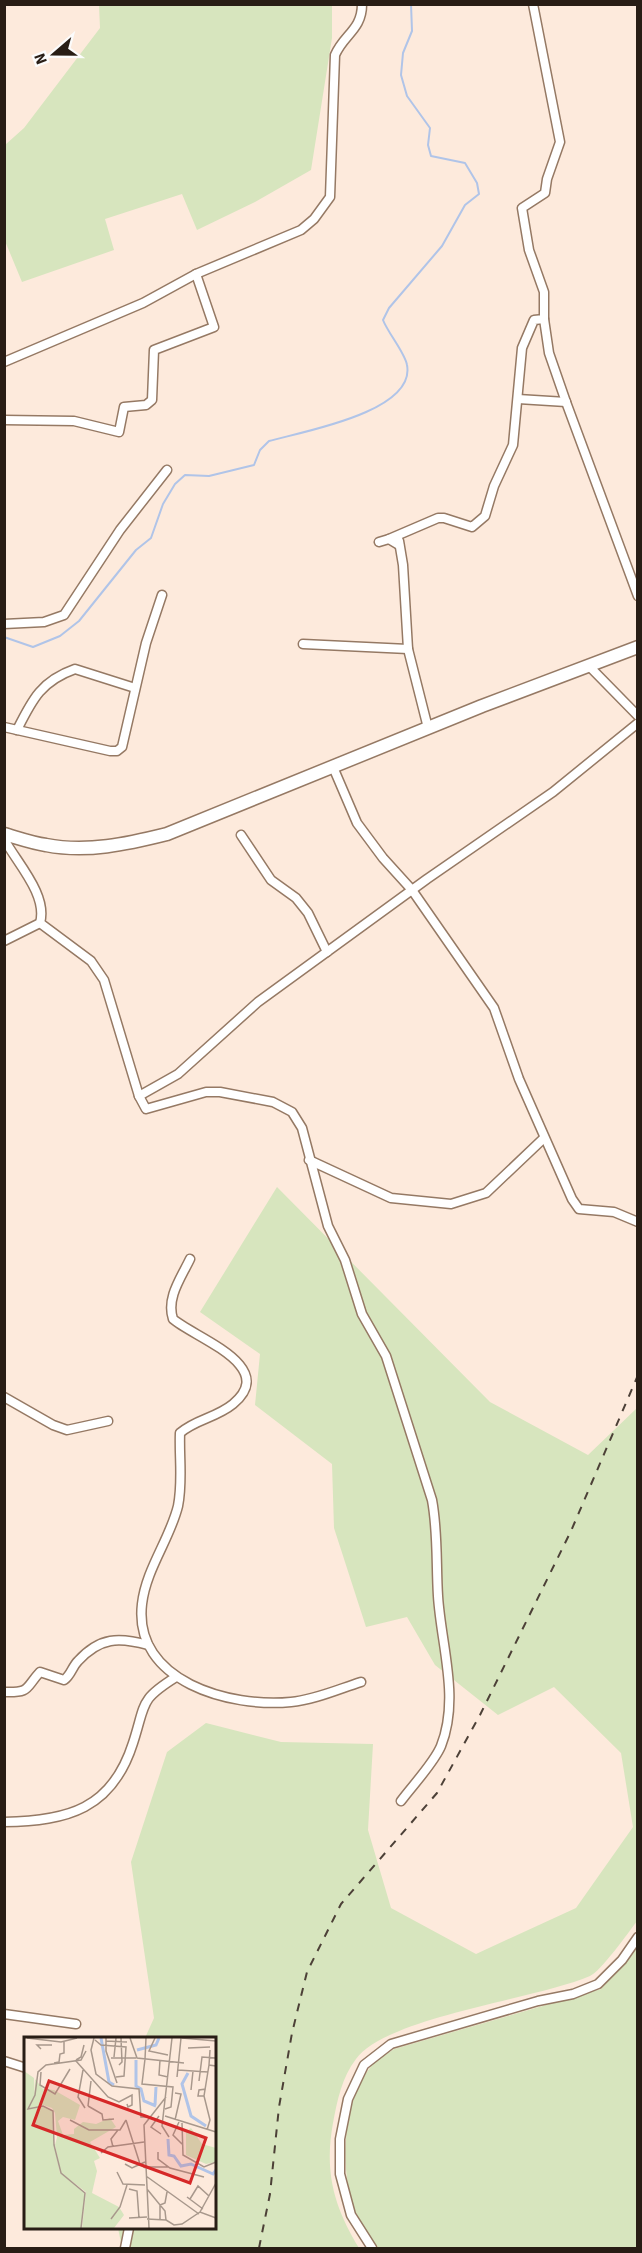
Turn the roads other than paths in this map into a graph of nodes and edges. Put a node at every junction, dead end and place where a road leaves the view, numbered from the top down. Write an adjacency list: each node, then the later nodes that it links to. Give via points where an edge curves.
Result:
1 (362, 4): 3 (street, via 358,26 334,55 330,197 324,208 301,230)
2 (533, 4): 4 (street, via 561,142 545,193 522,208 529,250 544,292)
3 (195, 274): 5 (street, via 143,303); 8 (street, via 214,327 154,350 152,400 146,405 124,406 119,432 74,420)
4 (544, 319): 6 (street, via 534,320 527,331); 7 (street, via 549,353)
5 (4, 362)
6 (518, 399): 7 (street); 10 (street, via 513,445 485,516 472,527 438,518)
7 (566, 402): 15 (street)
8 (4, 420)
9 (167, 470): 16 (street, via 120,530 64,615 44,622)
10 (399, 535): 11 (street); 13 (street)
11 (389, 539): 12 (street); 13 (street)
12 (379, 542)
13 (399, 545): 19 (street)
14 (162, 595): 21 (street)
15 (638, 596)
16 (4, 624)
17 (303, 644): 19 (street)
18 (638, 647): 20 (street)
19 (408, 649): 25 (street)
20 (588, 665): 22 (street); 25 (street)
21 (135, 688): 26 (street, via 75,669 34,695); 26 (street, via 122,747 117,751)
22 (638, 716)
23 (638, 723): 30 (street, via 552,792)
24 (4, 727): 26 (street)
25 (428, 729): 27 (street)
26 (17, 730)
27 (333, 766): 29 (street, via 216,816 128,844 66,847); 30 (street, via 357,823)
28 (241, 835): 33 (street, via 271,880 296,898 308,914)
29 (4, 837): 31 (street, via 39,898 43,911)
30 (412, 890): 33 (street); 35 (street, via 494,1008)
31 (40, 923): 32 (street); 34 (street, via 91,960 104,980)
32 (4, 941)
33 (327, 952): 34 (street, via 258,1002 178,1074)
34 (139, 1096): 36 (street, via 142,1106 151,1110 206,1092 273,1102 292,1112 302,1128)
35 (544, 1138): 36 (street, via 486,1193 451,1204 392,1198); 37 (street, via 579,1209 614,1212)
36 (309, 1160): 45 (street, via 328,1226 345,1260 362,1314 386,1356 436,1522 438,1597 449,1712 441,1747)
37 (638, 1222)
38 (190, 1259): 41 (street, via 171,1299 173,1319 238,1360 245,1373 246,1387 234,1403 213,1417 192,1422 180,1433 182,1474 177,1507 147,1581 142,1604)
39 (6, 1399): 40 (street, via 67,1430)
40 (108, 1421)
41 (148, 1645): 42 (street); 44 (street, via 124,1639 108,1641 77,1662 64,1680 40,1672 25,1691)
42 (176, 1677): 43 (street, via 193,1687 239,1701 292,1702); 46 (street, via 147,1698 133,1746 110,1787 97,1801 56,1818)
43 (361, 1682)
44 (4, 1692)
45 (401, 1801)
46 (4, 1822)
47 (638, 1937): 54 (street, via 598,1984 573,1995 538,2001 391,2044 364,2065 348,2099 340,2139 340,2174 351,2215)
48 (4, 2014): 49 (street)
49 (76, 2024)
50 (4, 2061): 51 (street)
51 (24, 2067)
52 (129, 2229): 53 (street)
53 (125, 2248)
54 (372, 2248)

